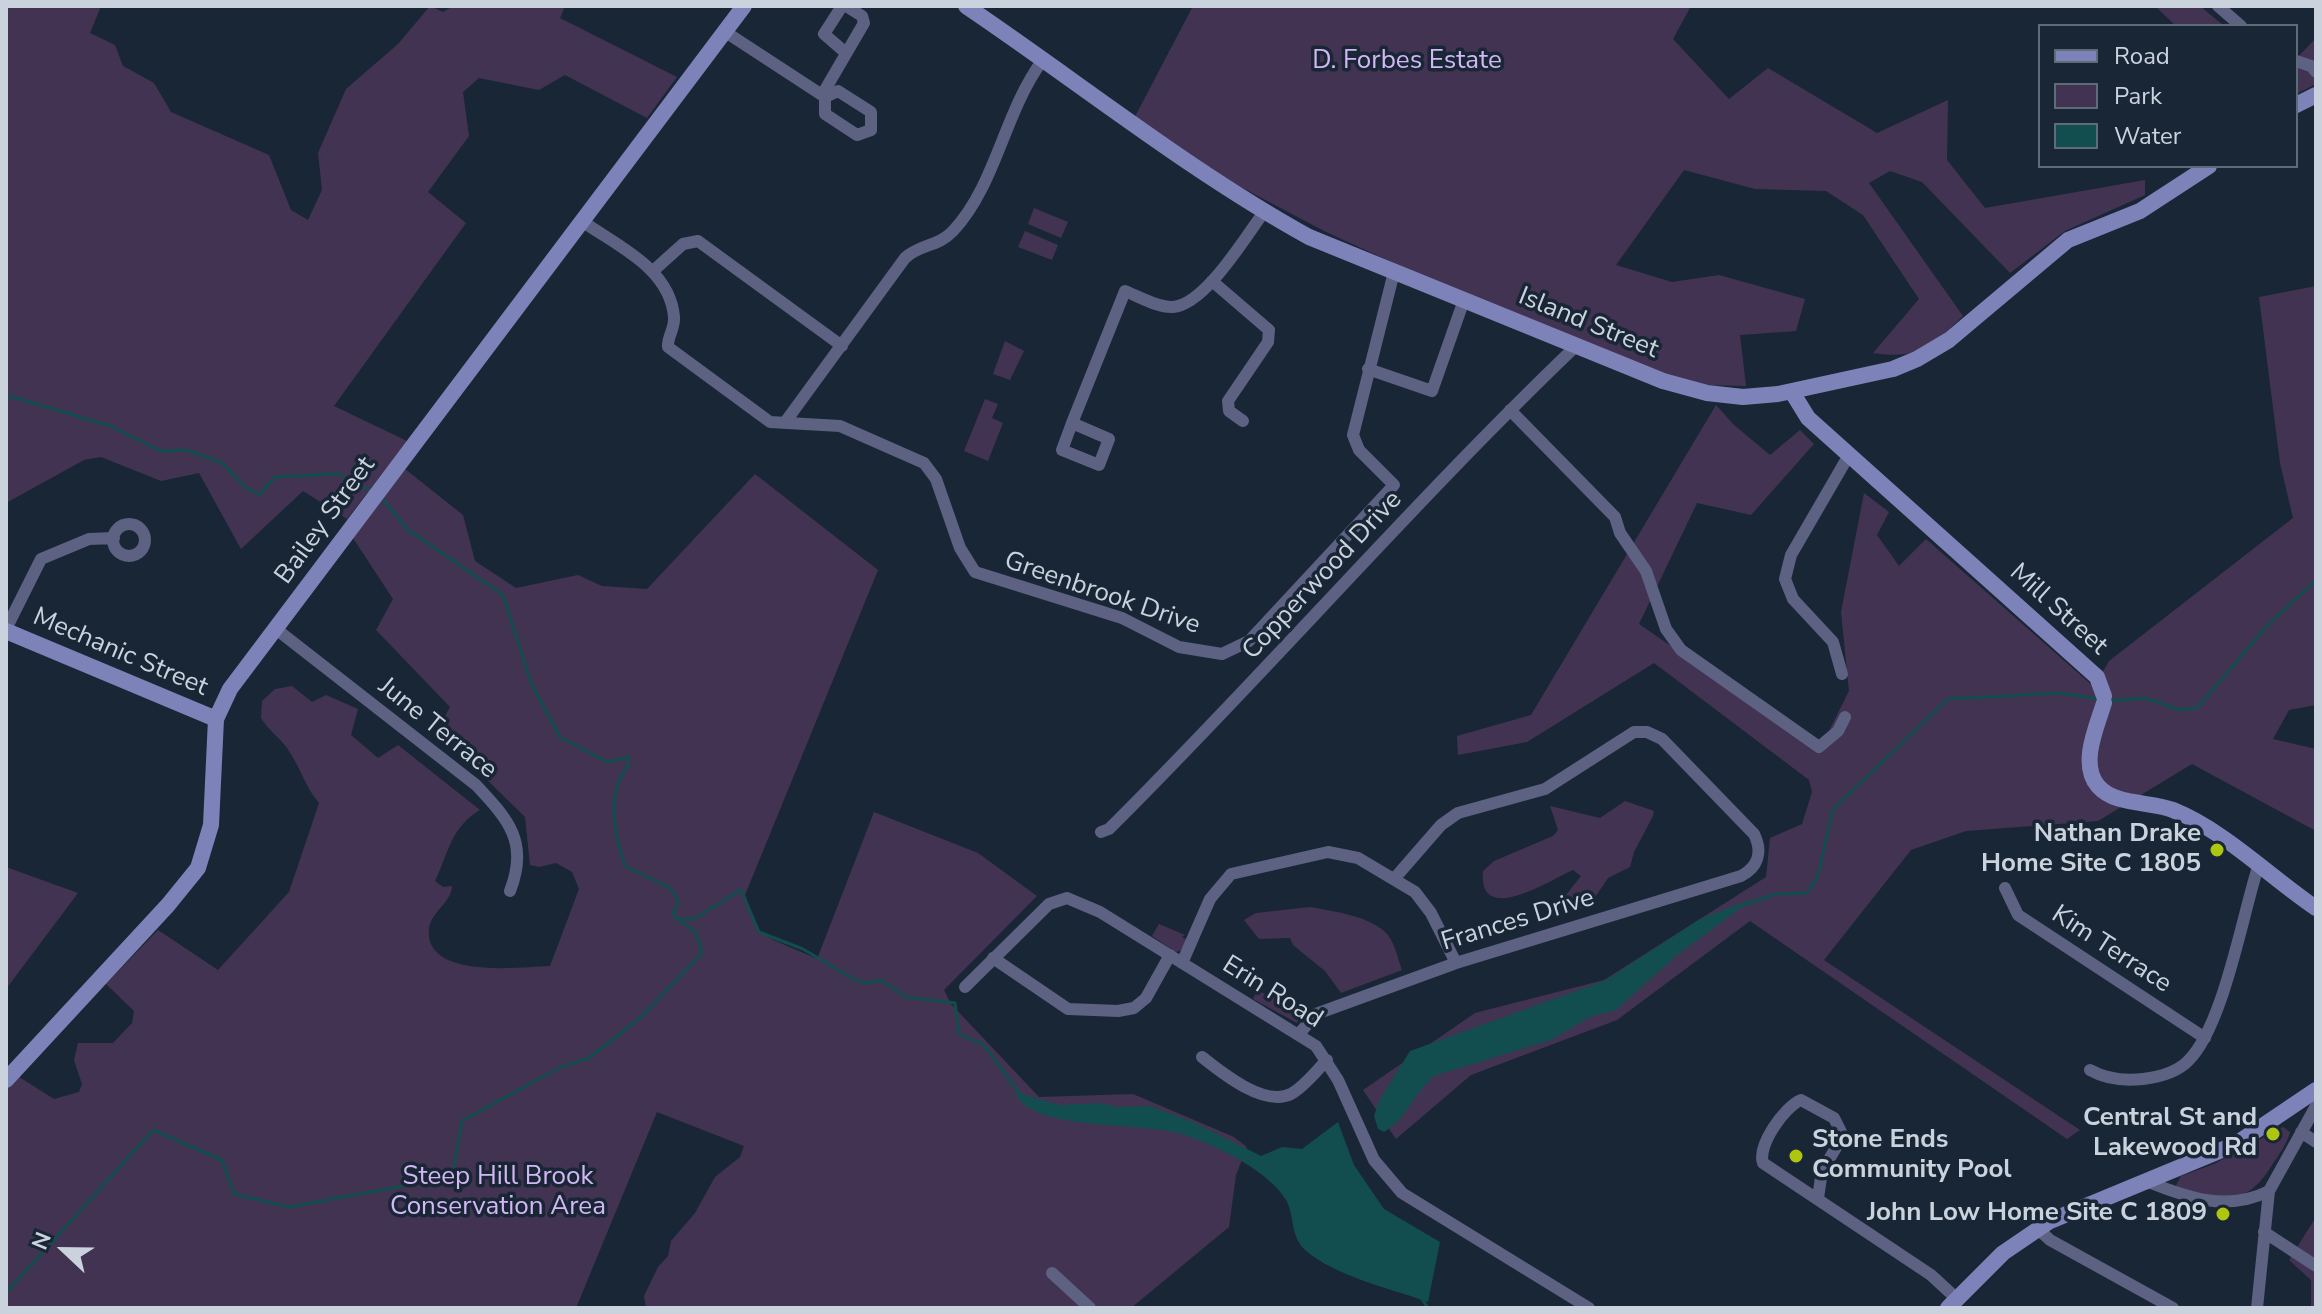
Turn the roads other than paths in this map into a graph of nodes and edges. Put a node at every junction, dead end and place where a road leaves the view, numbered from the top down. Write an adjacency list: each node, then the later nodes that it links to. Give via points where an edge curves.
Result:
1 (744, 6): 6 (street, Bailey Street)
2 (844, 6): 7 (street, via 865,21); 7 (street, via 824,34)
3 (966, 6): 8 (street, Island Street)
4 (2218, 6): 5 (street)
5 (2239, 24)
6 (724, 31): 7 (street, via 823,96); 15 (street, Bailey Street)
7 (846, 53)
8 (1042, 61): 14 (street, Island Street); 20 (street, via 1012,111 970,210 940,243 905,258)
9 (2298, 62): 10 (street)
10 (2316, 72)
11 (2316, 95): 12 (street)
12 (2298, 104)
13 (2206, 168): 23 (street, Island Street, via 2140,211 2068,240 1949,340 1917,359)
14 (1264, 212): 17 (street, Island Street, via 1324,245); 18 (street)
15 (582, 221): 16 (street, Greenbrook Drive); 30 (street, Bailey Street)
16 (653, 271): 20 (street, via 683,244 698,241); 25 (street, Greenbrook Drive, via 674,315 668,347 767,420)
17 (1394, 272): 19 (street, Island Street); 22 (street, Greenbrook Drive)
18 (1212, 281): 26 (street, via 1269,330 1268,342 1228,401 1229,411); 27 (street, via 1176,307 1125,291)
19 (1464, 300): 21 (street, Island Street); 22 (street, via 1432,391)
20 (842, 346): 25 (street)
21 (1576, 346): 23 (street, Island Street, via 1707,393 1743,397); 24 (street, Copperwood Drive)
22 (1368, 369): 25 (street, Greenbrook Drive, via 1354,443 1394,485 1249,641 1222,654 1179,647 1122,618 975,572 960,548 936,479 924,463 840,426)
23 (1792, 392): 28 (street, Mill Street, via 1808,418)
24 (1510, 410): 33 (street, via 1615,517 1646,571 1666,629 1681,650 1819,747); 35 (street, Copperwood Drive, via 1223,714)
25 (786, 421)
26 (1243, 421)
27 (1072, 423)
28 (1849, 455): 32 (street, via 1791,555 1785,579 1793,599 1833,642); 36 (street, Mill Street, via 2103,687 2090,756 2097,786 2184,816)
29 (114, 538): 31 (street, via 89,539 41,559)
30 (276, 629): 34 (street, Bailey Street, via 230,689); 39 (street, June Terrace, via 493,803 514,834 520,855)
31 (6, 630): 34 (street, Mechanic Street)
32 (1842, 674)
33 (1845, 717)
34 (216, 719): 51 (street, Bailey Street, via 211,825 198,868)
35 (1101, 832)
36 (2258, 867): 40 (street, Mill Street); 47 (street)
37 (1394, 879): 43 (street, via 1358,858 1334,852 1234,872 1210,899); 44 (street, via 1425,904); 44 (street, Frances Drive, via 1458,813 1545,789 1634,732 1662,739 1754,834 1756,862 1741,876)
38 (2005, 888): 47 (street, Kim Terrace, via 2018,915)
39 (510, 891)
40 (2316, 908)
41 (1170, 955): 42 (street, Erin Road, via 1067,898 1042,908); 42 (street, via 1146,998 1134,1008 1118,1011 1068,1009); 43 (street, Erin Road)
42 (993, 958): 45 (street, Erin Road)
43 (1182, 963): 46 (street, Erin Road)
44 (1456, 963): 46 (street, Frances Drive, via 1316,1014)
45 (965, 987)
46 (1299, 1034): 49 (street, Erin Road)
47 (2205, 1038): 50 (street, via 2185,1064 2154,1078 2105,1077)
48 (1202, 1057): 49 (street, via 1224,1074 1277,1097 1294,1092)
49 (1327, 1060): 65 (street, Erin Road, via 1374,1160 1395,1187)
50 (2090, 1070)
51 (6, 1080)
52 (2316, 1090): 56 (street, via 2236,1144)
53 (2316, 1106): 54 (street)
54 (2301, 1132): 55 (street); 57 (street)
55 (2316, 1142)
56 (2146, 1181): 57 (street, via 2210,1202 2240,1202); 59 (street)
57 (2269, 1191): 60 (street)
58 (1818, 1198): 58 (street, via 1822,1171 1843,1136 1834,1118 1801,1100 1763,1147 1761,1159); 63 (street, via 1931,1275)
59 (2038, 1229): 63 (street, via 2003,1253); 66 (street)
60 (2264, 1232): 61 (street); 67 (street)
61 (2316, 1266)
62 (1052, 1273): 64 (street)
63 (1952, 1303)
64 (1090, 1308)
65 (1589, 1308)
66 (2173, 1308)
67 (2257, 1308)

